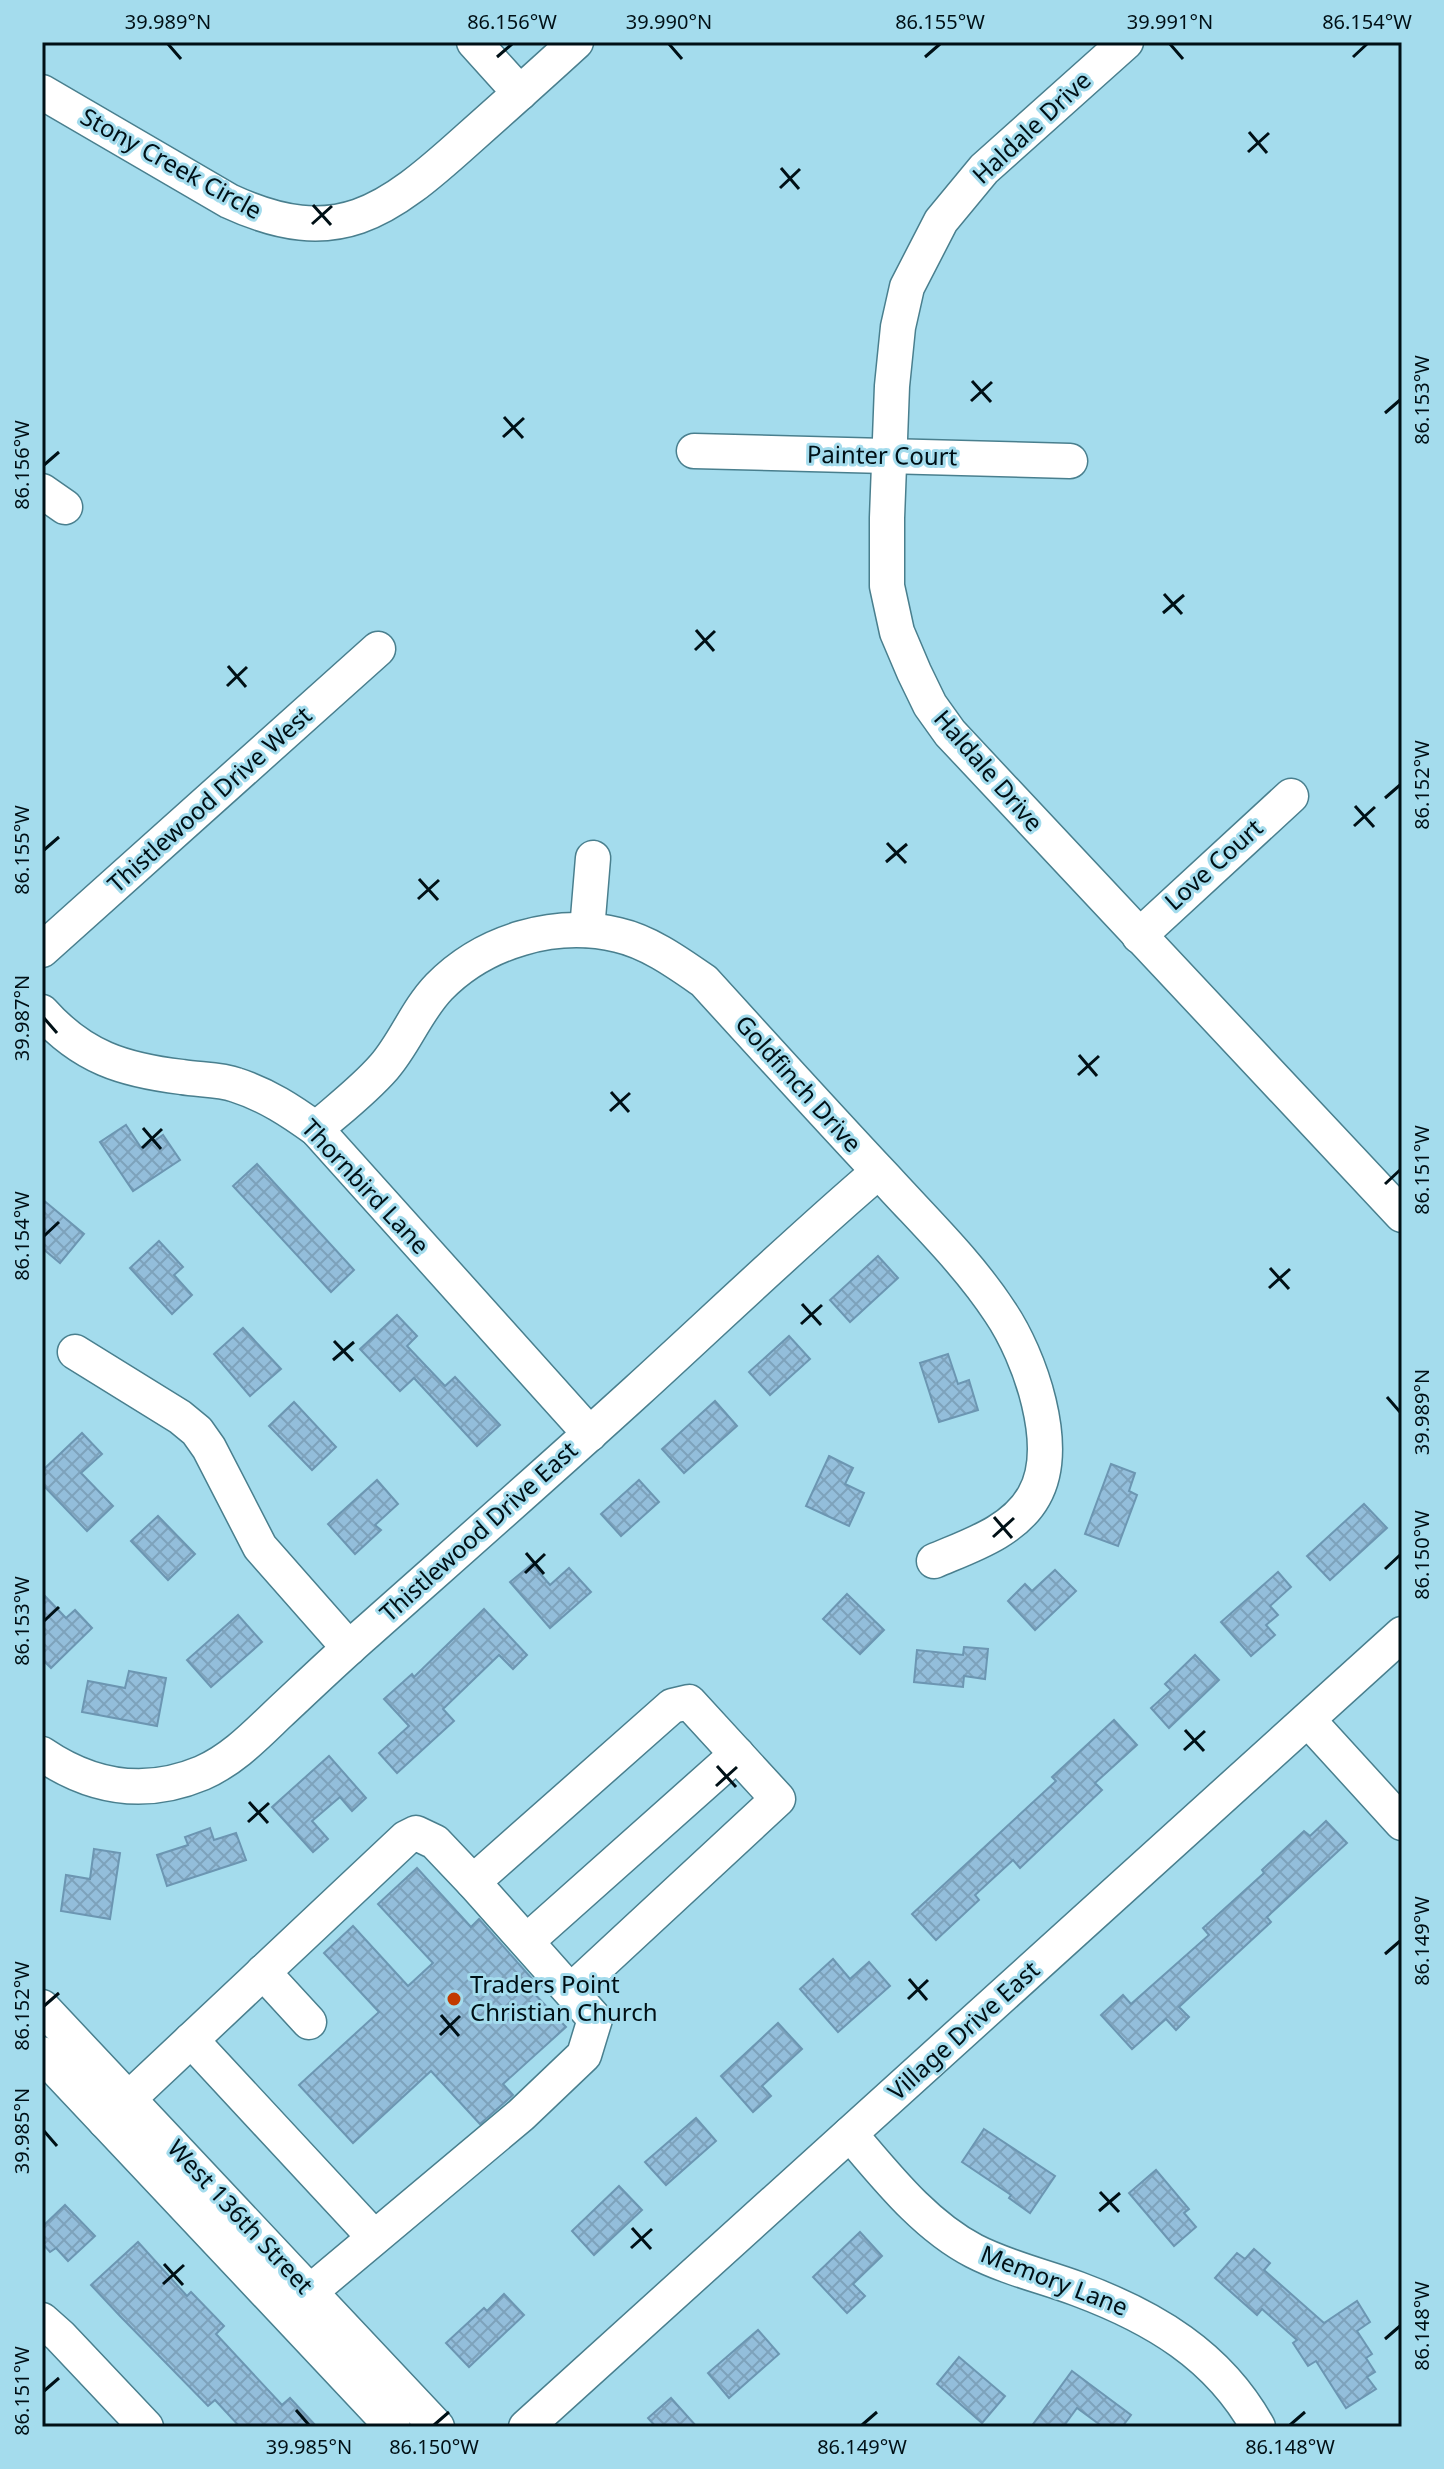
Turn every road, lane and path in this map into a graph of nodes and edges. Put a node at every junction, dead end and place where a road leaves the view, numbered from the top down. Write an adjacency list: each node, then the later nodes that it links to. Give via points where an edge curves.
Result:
1 (474, 42): 5 (street)
2 (576, 42): 5 (street, Stony Creek Circle)
3 (1126, 42): 7 (street, Haldale Drive, via 984,169 935,230 907,287 898,327)
4 (42, 92): 5 (street, Stony Creek Circle, via 229,201 257,214 307,225 367,214 407,192)
5 (520, 93)
6 (694, 451): 7 (street, Painter Court)
7 (891, 456): 8 (street, Painter Court); 13 (street, Haldale Drive, via 887,586 897,632 930,705)
8 (1070, 461)
9 (378, 649): 14 (street, Thistlewood Drive West)
10 (1291, 796): 13 (street, Love Court)
11 (593, 858): 12 (street)
12 (587, 930): 16 (street, Goldfinch Drive, via 549,931 509,942 467,964 439,987 385,1066); 17 (street, Goldfinch Drive, via 621,935 704,981)
13 (1139, 936): 18 (street, Haldale Drive)
14 (42, 950)
15 (42, 1012): 16 (street, Thornbird Lane, via 58,1030 115,1065 234,1084 278,1102)
16 (316, 1129): 20 (street, Thornbird Lane)
17 (878, 1172): 20 (street, Thistlewood Drive East); 21 (street, Goldfinch Drive, via 1002,1314 1023,1356 1042,1418 1045,1466 1033,1499 984,1540)
18 (1402, 1215)
19 (75, 1352): 23 (street, via 197,1431 260,1547)
20 (590, 1434): 23 (street, Thistlewood Drive East)
21 (934, 1561)
22 (1402, 1634): 24 (street, Village Drive East)
23 (349, 1648): 25 (street, Thistlewood Drive East, via 245,1745 188,1778 160,1785 107,1784 82,1778)
24 (1308, 1720): 27 (street); 37 (street, Village Drive East)
25 (42, 1754)
26 (737, 1754): 28 (street, via 689,1702 672,1706); 29 (street); 31 (street, via 778,1799)
27 (1402, 1823)
28 (473, 1882): 29 (street); 30 (street, via 435,1842 416,1833)
29 (527, 1941): 31 (street)
30 (263, 1972): 33 (street); 34 (street)
31 (572, 1990): 38 (street, via 595,2019 584,2055 521,2115)
32 (42, 2007): 36 (street, West 136th Street)
33 (309, 2022)
34 (191, 2040): 36 (street); 38 (street)
35 (42, 2054): 36 (street, West 136th Street)
36 (117, 2110): 39 (street, West 136th Street)
37 (850, 2134): 44 (street, Village Drive East); 45 (street, Memory Lane, via 909,2200 962,2244 1137,2313 1184,2341 1224,2379)
38 (374, 2237): 39 (street)
39 (298, 2301): 42 (street, West 136th Street); 43 (street, West 136th Street)
40 (42, 2320): 41 (street)
41 (146, 2427)
42 (393, 2427)
43 (437, 2427)
44 (526, 2427)
45 (1258, 2427)

